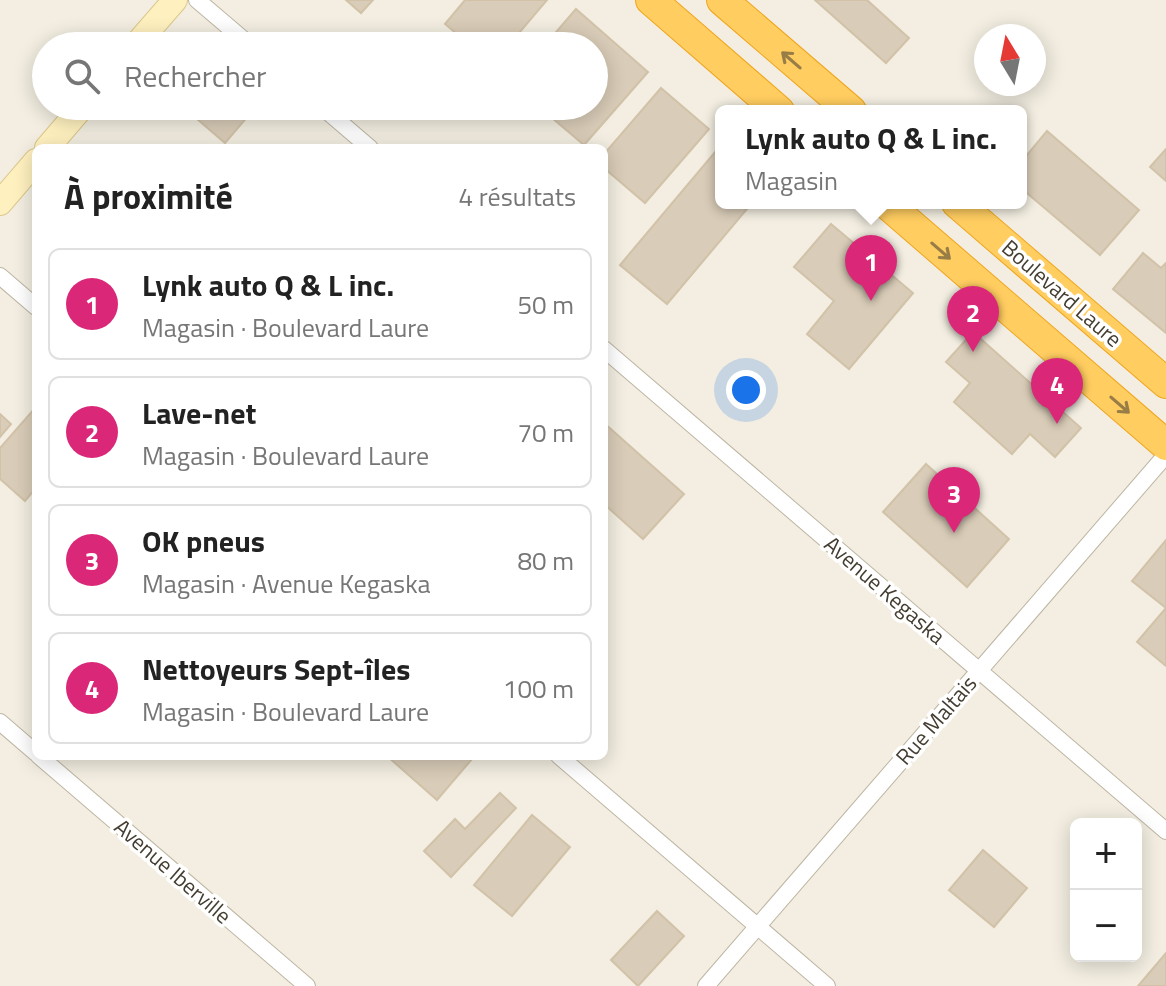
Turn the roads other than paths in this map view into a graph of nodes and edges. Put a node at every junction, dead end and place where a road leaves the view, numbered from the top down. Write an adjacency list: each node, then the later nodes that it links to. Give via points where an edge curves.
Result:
1 (175, 0): 5 (street)
2 (197, 0): 6 (street)
3 (651, 0): 7 (highway)
4 (722, 0): 8 (highway, one-way to 4)
5 (147, 32)
6 (235, 32)
7 (772, 105)
8 (844, 105)
9 (71, 120): 11 (street)
10 (337, 120): 12 (street)
11 (50, 144)
12 (365, 144)
13 (32, 166): 14 (street)
14 (0, 203)
15 (893, 209): 21 (highway, one-way to 21)
16 (964, 209): 20 (highway, Boulevard Laure)
17 (0, 276): 18 (street)
18 (32, 304)
19 (608, 352): 23 (street, Avenue Kegaska)
20 (1166, 383)
21 (1166, 445)
22 (1166, 455): 23 (street, Rue Maltais)
23 (979, 671): 28 (street, Avenue Kegaska); 29 (street, Rue Maltais)
24 (0, 722): 25 (street, Avenue Iberville)
25 (32, 750)
26 (44, 760): 30 (street, Avenue Iberville)
27 (564, 760): 29 (street)
28 (1166, 831)
29 (757, 926): 31 (street, Rue Maltais); 32 (street)
30 (307, 986)
31 (706, 986)
32 (827, 986)

